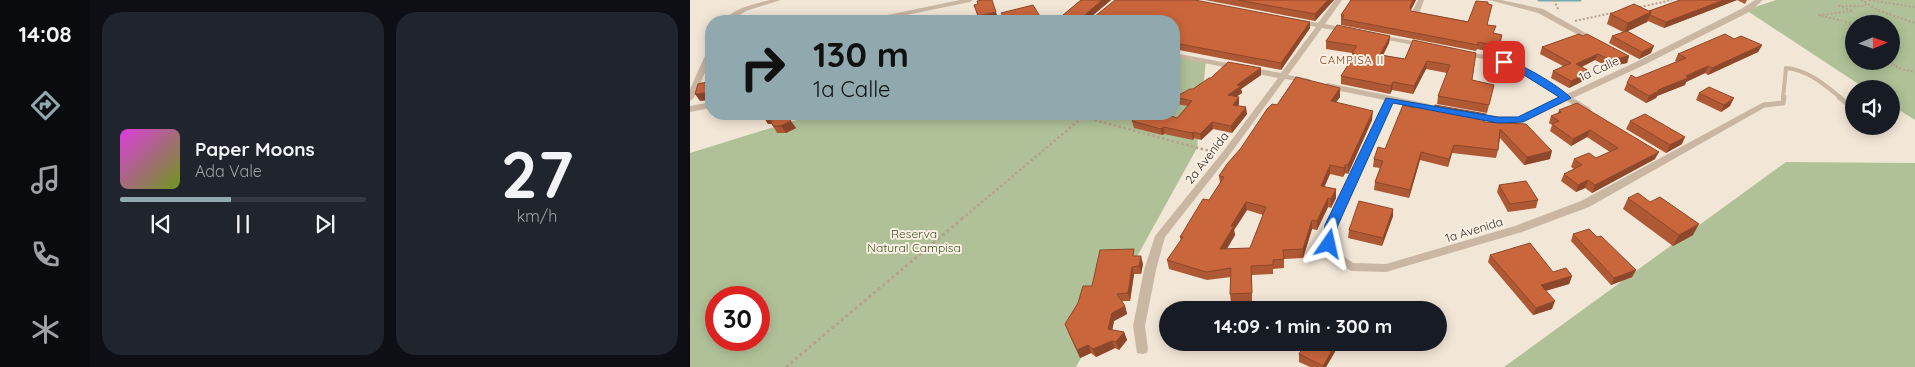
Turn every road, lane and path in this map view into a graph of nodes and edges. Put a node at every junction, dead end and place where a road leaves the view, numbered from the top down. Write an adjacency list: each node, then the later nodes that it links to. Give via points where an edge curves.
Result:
1 (778, 0): 14 (street)
2 (970, 0): 15 (street)
3 (1339, 0): 20 (street, 2a Avenida)
4 (1421, 0): 13 (street)
5 (1492, 0): 18 (street, via 1540,11)
6 (1672, 0): 11 (path)
7 (1760, 0): 28 (street, 1a Calle)
8 (1861, 0): 9 (path)
9 (1868, 1): 10 (path); 17 (path, via 1865,6 1838,6 1852,11 1819,15); 19 (path, via 1880,11)
10 (1915, 7)
11 (1632, 9)
12 (1622, 11): 18 (path)
13 (1415, 14)
14 (734, 15)
15 (897, 15)
16 (1292, 20): 20 (street)
17 (1845, 22)
18 (1564, 23): 23 (street)
19 (1915, 23)
20 (1321, 26): 21 (street); 32 (street, 2a Avenida)
21 (1360, 33)
22 (1369, 35): 24 (street)
23 (1606, 46)
24 (1437, 48)
25 (1456, 51): 36 (street, via 1516,67)
26 (1180, 56): 32 (street)
27 (1631, 59): 28 (street)
28 (1639, 64): 36 (street, 1a Calle)
29 (705, 66): 35 (street)
30 (1900, 68): 31 (path)
31 (1915, 72)
32 (1284, 75): 33 (street); 47 (street, 2a Avenida)
33 (1313, 82)
34 (1322, 84): 37 (street)
35 (690, 98)
36 (1566, 98): 43 (street, 1a Calle, via 1520,120 1498,120); 44 (street)
37 (1389, 100): 39 (street, 1a Avenida, via 1332,225 1329,244 1339,259 1351,267 1386,268 1518,229 1585,204 1663,157); 41 (street)
38 (1845, 102): 39 (lane, via 1810,75 1792,67 1786,68 1784,103)
39 (1766, 105)
40 (705, 106): 42 (street)
41 (1435, 108)
42 (690, 109)
43 (1462, 113)
44 (1592, 113)
45 (1079, 120): 49 (path)
46 (1094, 120): 47 (path)
47 (1226, 155): 48 (street, 2a Avenida, via 1160,236 1139,326)
48 (1142, 349)
49 (786, 367)

